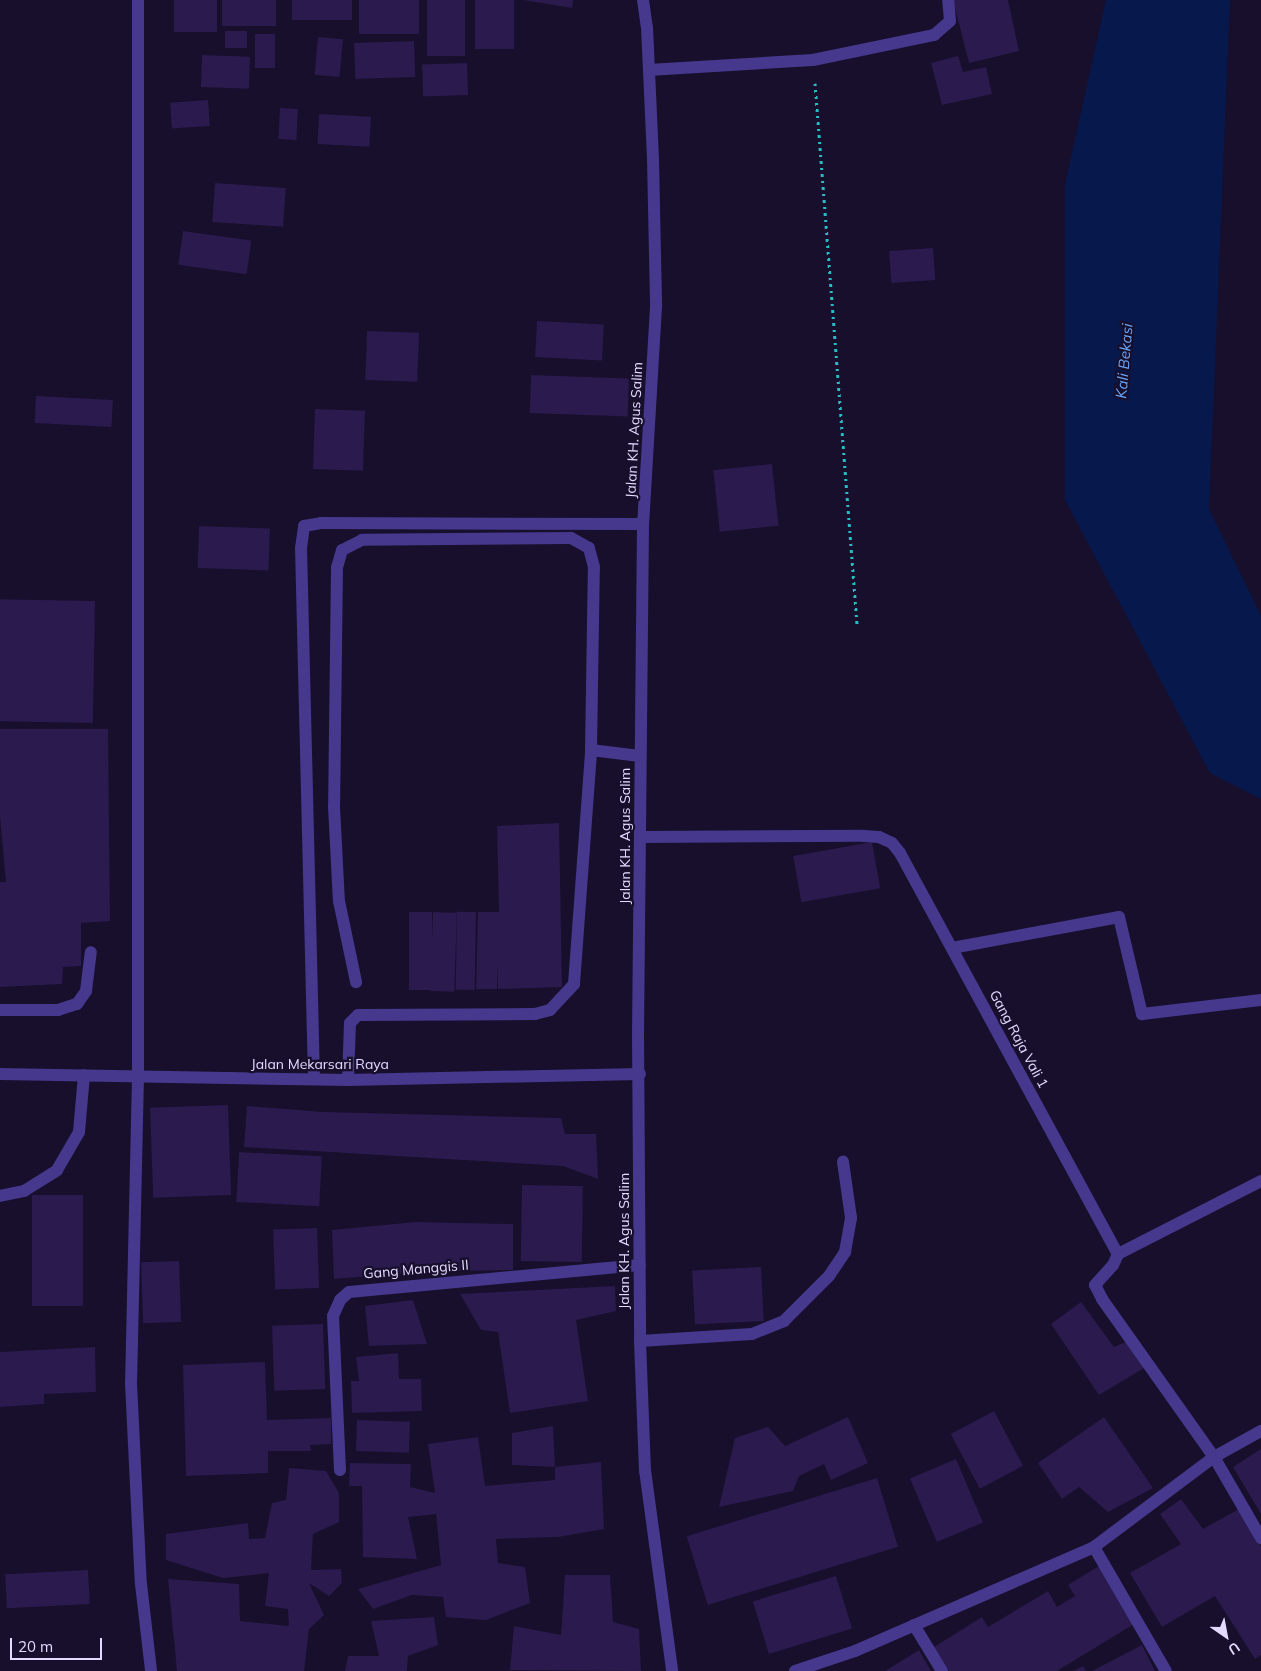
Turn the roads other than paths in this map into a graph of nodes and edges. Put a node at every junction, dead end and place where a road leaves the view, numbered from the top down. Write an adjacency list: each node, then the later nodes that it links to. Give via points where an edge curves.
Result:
1 (138, 0): 17 (street)
2 (642, 0): 4 (street, Jalan KH. Agus Salim)
3 (948, 0): 4 (street, via 950,21 934,35 813,60)
4 (648, 70): 5 (street, Jalan KH. Agus Salim, via 656,307)
5 (643, 524): 7 (street, Jalan KH. Agus Salim); 18 (street, via 321,523 304,526 301,548)
6 (591, 750): 7 (street); 11 (street, via 594,567 589,548 572,538 362,540 342,550 337,567 334,807 339,901); 19 (street, via 577,968 574,984 564,998 550,1010 535,1014 358,1015 350,1023)
7 (640, 756): 8 (street, Jalan KH. Agus Salim)
8 (642, 837): 9 (street, Gang Raja Vali 1, via 879,838 892,844 900,853); 15 (street, Jalan KH. Agus Salim)
9 (952, 948): 12 (street, via 1119,917 1142,1014); 23 (street, Gang Raja Vali 1)
10 (91, 952): 13 (street, via 86,990 76,1004 58,1010)
11 (356, 982)
12 (1261, 1000)
13 (0, 1010)
14 (0, 1074): 16 (street, Jalan Mekarsari Raya)
15 (640, 1074): 19 (street, Jalan Mekarsari Raya); 24 (street, Jalan KH. Agus Salim)
16 (84, 1076): 17 (street, Jalan Mekarsari Raya); 22 (street, via 79,1132 58,1170 24,1191)
17 (138, 1076): 18 (street, Jalan Mekarsari Raya); 32 (street, via 131,1383 141,1584)
18 (314, 1080): 19 (street, Jalan Mekarsari Raya)
19 (348, 1080)
20 (843, 1162): 25 (street, via 851,1218 845,1252 829,1276 784,1321 752,1334)
21 (1261, 1181): 23 (street)
22 (0, 1196)
23 (1118, 1254): 27 (street, via 1096,1285 1099,1292 1173,1403)
24 (640, 1265): 25 (street, Jalan KH. Agus Salim); 28 (street, Gang Manggis II, via 348,1292 340,1300 333,1316)
25 (640, 1340): 33 (street, Jalan KH. Agus Salim, via 645,1470)
26 (1261, 1431): 27 (street)
27 (1214, 1457): 29 (street); 30 (street)
28 (340, 1470)
29 (1261, 1538)
30 (1094, 1547): 31 (street); 36 (street)
31 (914, 1625): 34 (street, via 855,1651); 35 (street)
32 (151, 1671)
33 (672, 1671)
34 (795, 1671)
35 (942, 1671)
36 (1166, 1671)

